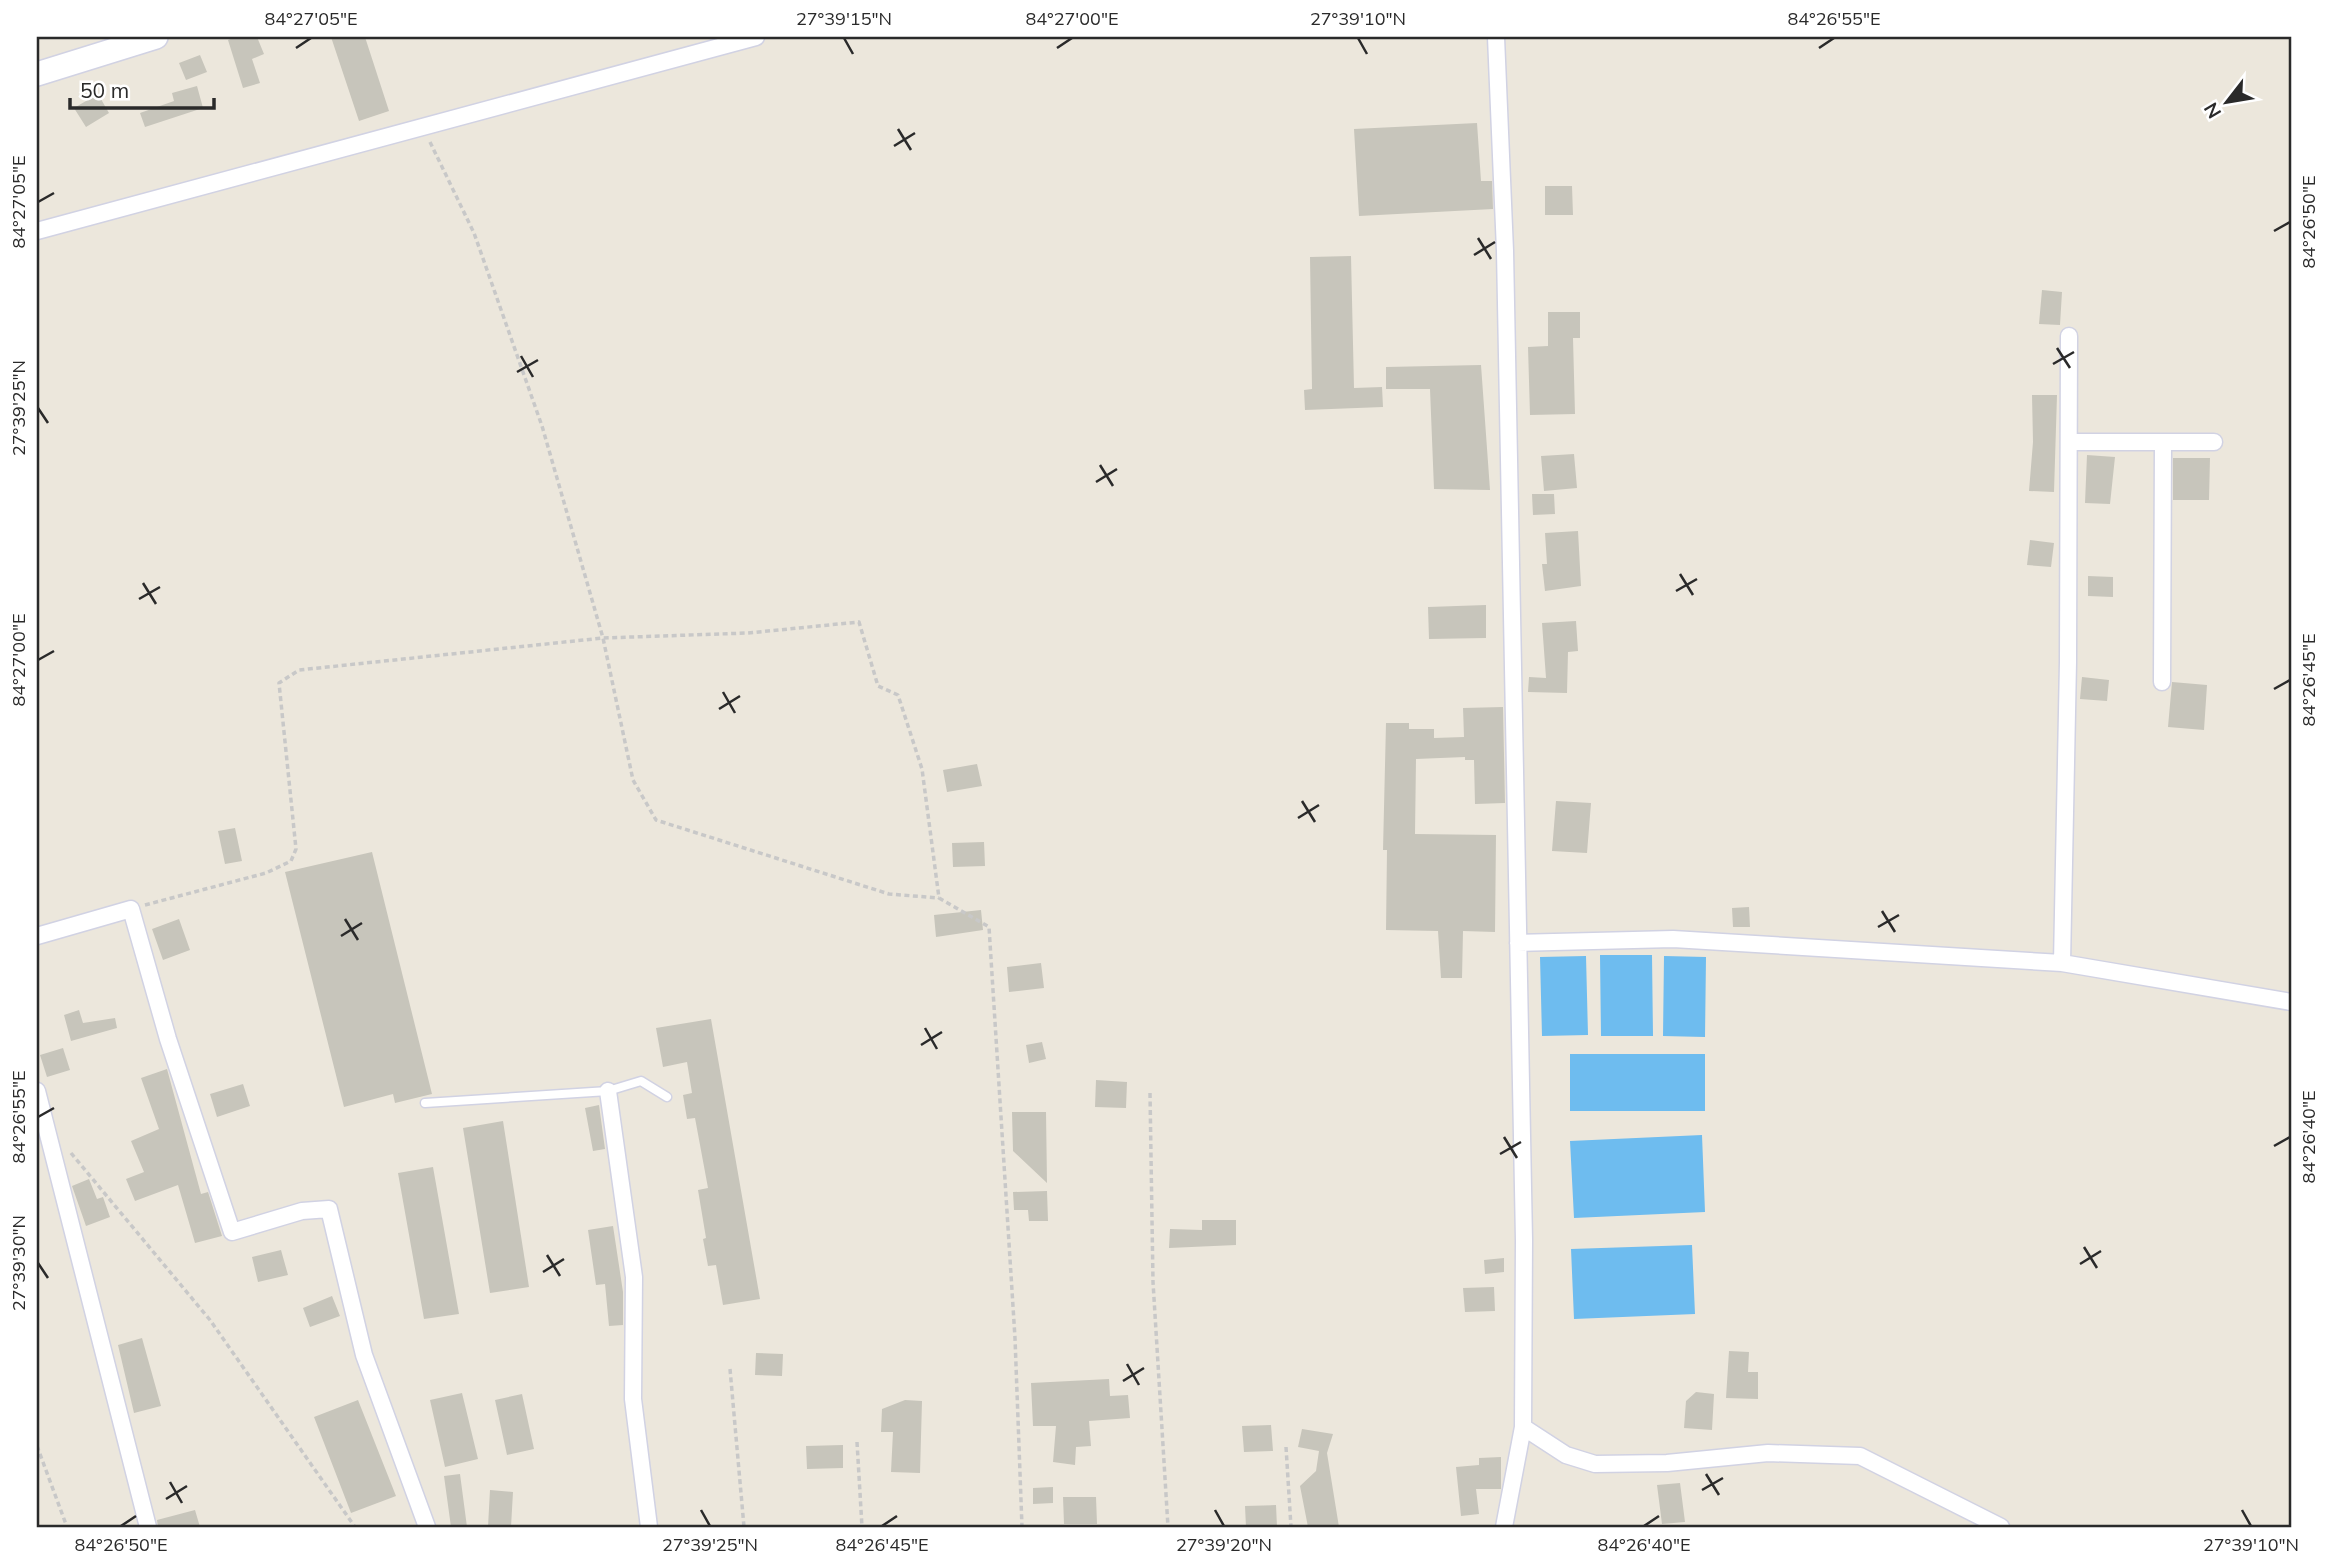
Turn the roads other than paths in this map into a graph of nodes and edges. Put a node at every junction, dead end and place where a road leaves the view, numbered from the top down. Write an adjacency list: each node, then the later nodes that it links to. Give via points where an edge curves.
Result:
1 (156, 37): 4 (main road)
2 (756, 37): 5 (street)
3 (1496, 37): 12 (street, via 1506,265)
4 (37, 74)
5 (37, 230)
6 (2069, 336): 7 (street)
7 (2070, 442): 8 (street); 13 (street)
8 (2163, 442): 9 (street); 10 (street)
9 (2214, 442)
10 (2162, 682)
11 (37, 936): 21 (street, via 131,909 232,1232 302,1211 329,1209 364,1355)
12 (1518, 943): 13 (street, via 1673,939); 19 (street)
13 (2062, 963): 14 (street)
14 (2291, 1002)
15 (37, 1091): 20 (street)
16 (608, 1091): 17 (lane, via 641,1081); 18 (lane); 22 (street, via 635,1277 633,1399)
17 (667, 1097)
18 (425, 1103)
19 (1523, 1427): 23 (street); 24 (street, via 1566,1455 1595,1464 1668,1463 1768,1453 1860,1456)
20 (148, 1527)
21 (427, 1527)
22 (649, 1527)
23 (1504, 1527)
24 (2001, 1527)

